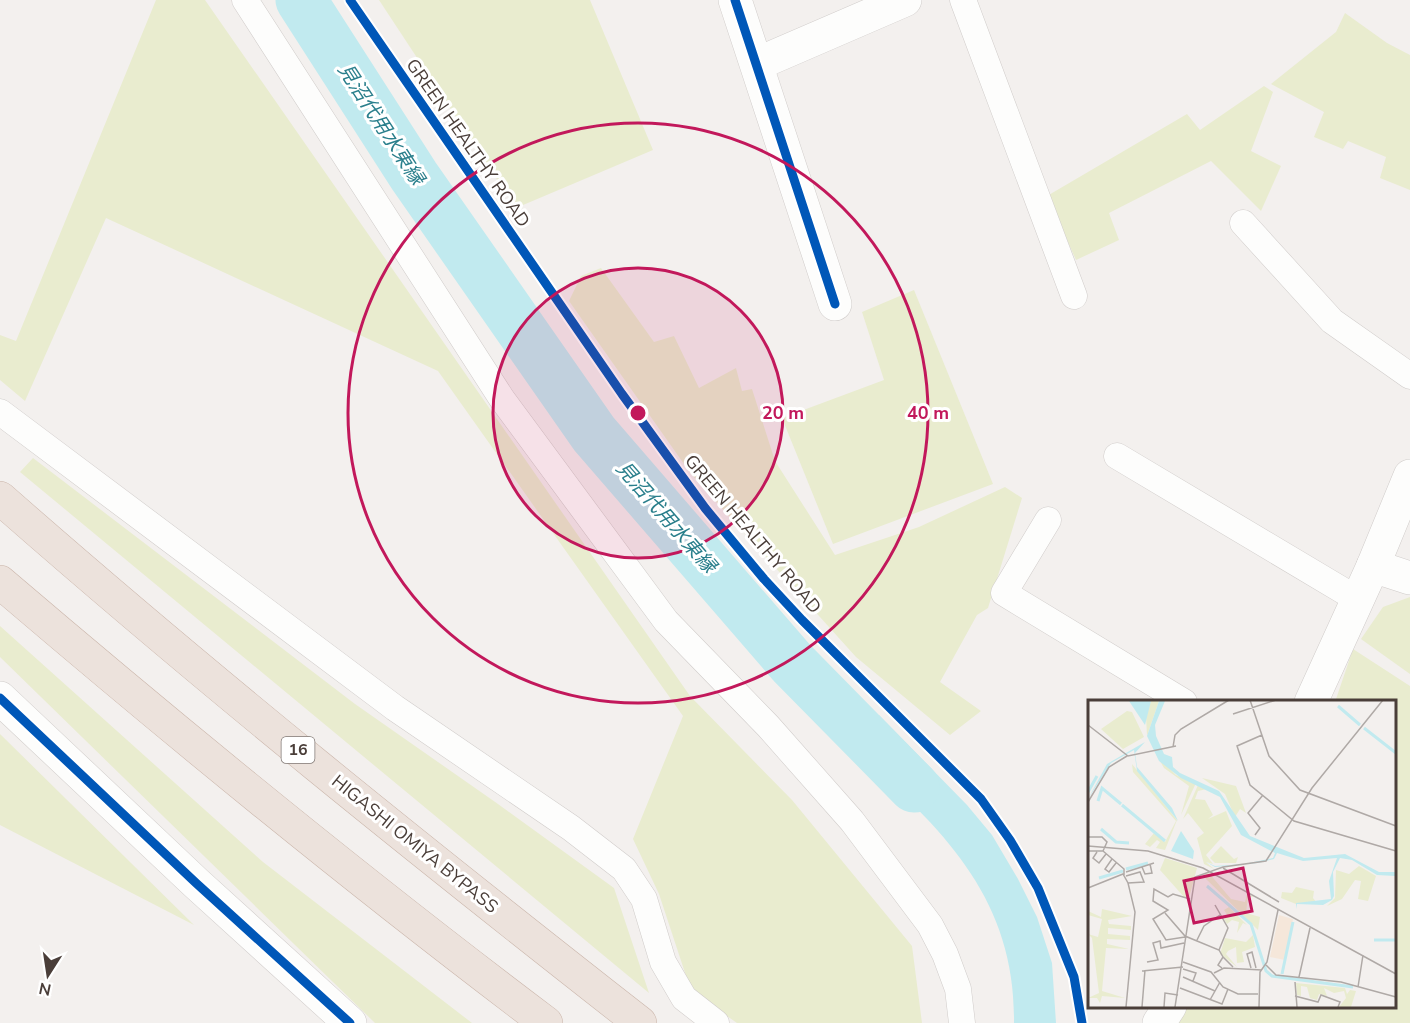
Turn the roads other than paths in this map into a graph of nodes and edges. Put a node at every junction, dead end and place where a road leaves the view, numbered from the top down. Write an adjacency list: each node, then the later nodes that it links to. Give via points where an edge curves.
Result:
1 (246, 0): 27 (lane, via 502,399 666,621 852,820 930,925 958,989)
2 (735, 0): 5 (street)
3 (905, 0): 5 (street)
4 (963, 0): 7 (lane)
5 (757, 64): 8 (street)
6 (1243, 223): 9 (lane, via 1332,321)
7 (1074, 296)
8 (835, 304)
9 (1410, 376)
10 (0, 412): 26 (lane, via 395,708 571,828 624,869 644,899 663,962 684,998)
11 (1117, 456): 18 (lane)
12 (1410, 476): 15 (street)
13 (0, 498): 25 (highway, HIGASHI OMIYA BYPASS / 16, via 424,854)
14 (1048, 520): 20 (lane, via 1004,593)
15 (1373, 566): 16 (street); 18 (street)
16 (1410, 578)
17 (0, 582): 24 (highway, via 349,872)
18 (1357, 599): 21 (street)
19 (0, 698): 23 (street)
20 (1181, 700)
21 (1312, 700)
22 (1169, 1008): 28 (street)
23 (350, 1023)
24 (546, 1023)
25 (640, 1023)
26 (716, 1023)
27 (962, 1023)
28 (1159, 1023)

